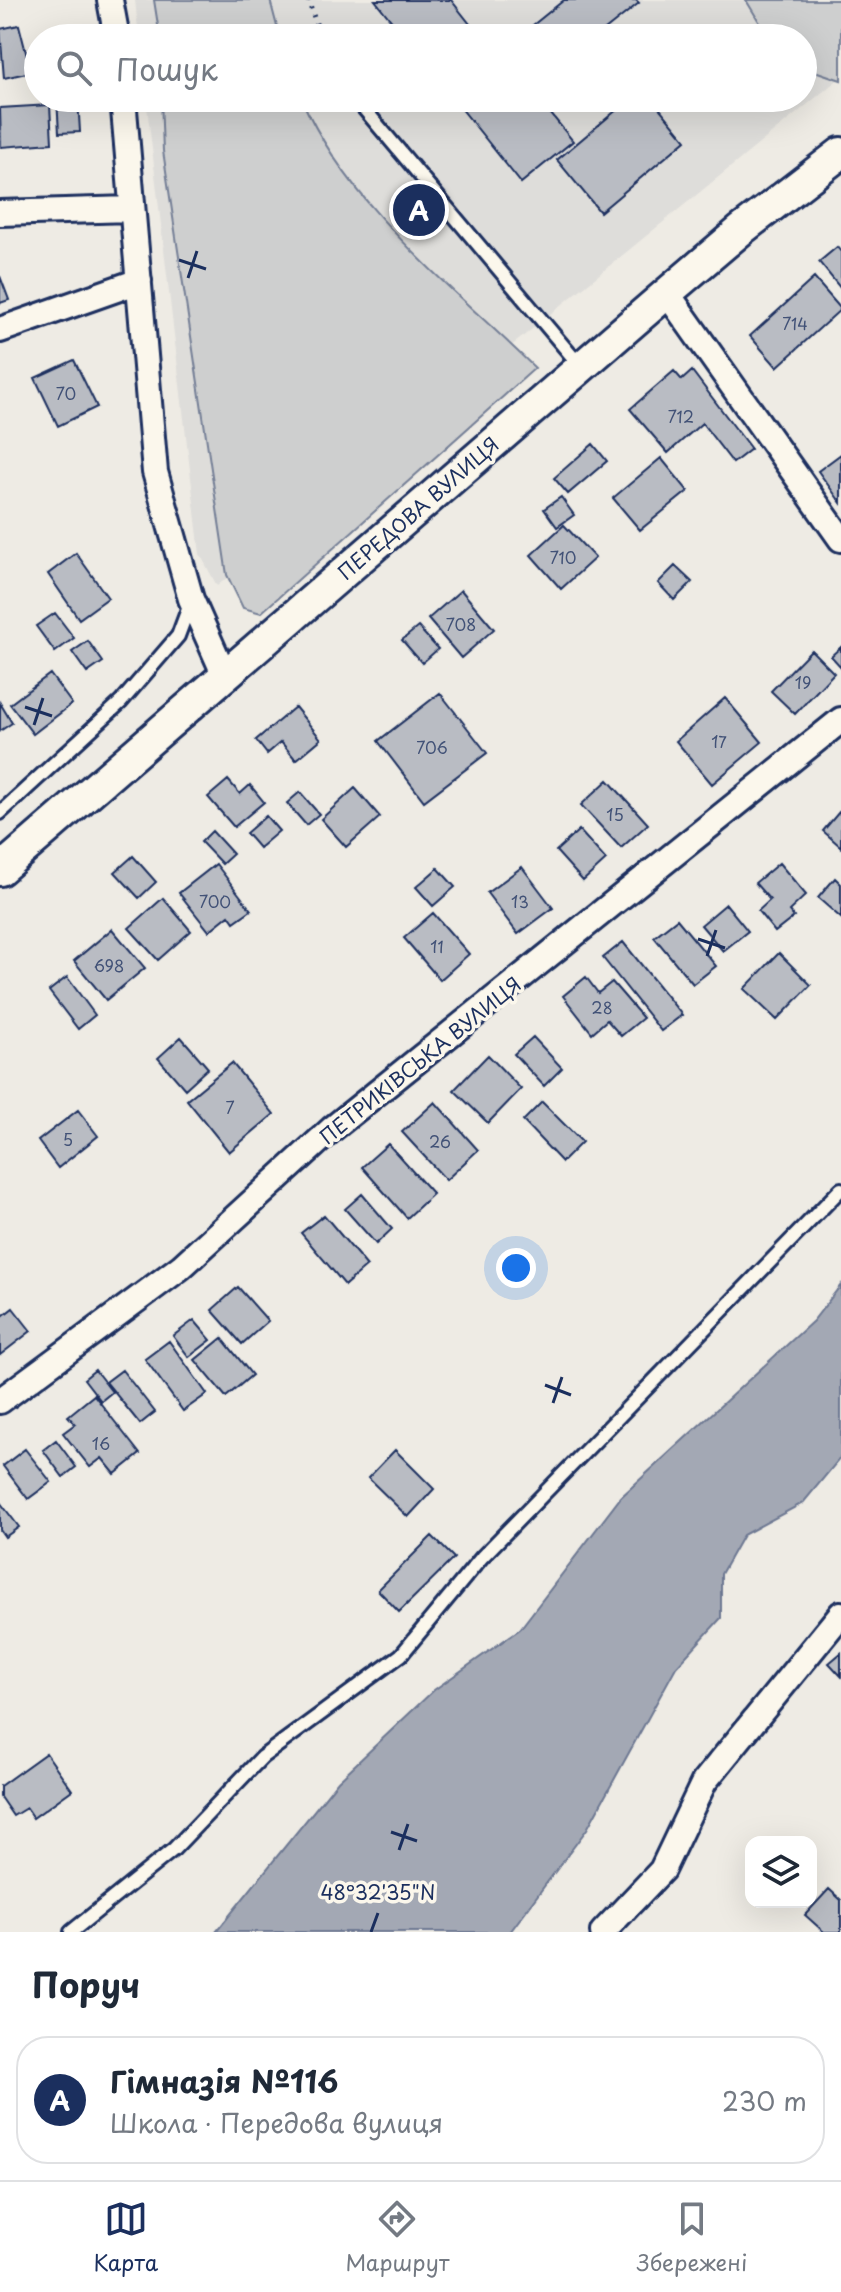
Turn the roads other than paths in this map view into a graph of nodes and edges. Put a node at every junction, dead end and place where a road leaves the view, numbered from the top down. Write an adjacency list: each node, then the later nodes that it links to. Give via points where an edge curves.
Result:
1 (110, 0): 2 (street)
2 (114, 24)
3 (124, 112): 6 (street)
4 (367, 112): 11 (lane)
5 (841, 153): 9 (street, ПЕРЕДОВА ВУЛИЦЯ)
6 (130, 209): 7 (street); 8 (street)
7 (0, 213)
8 (139, 281): 10 (street); 13 (street, via 155,472)
9 (667, 293): 11 (street, ПЕРЕДОВА ВУЛИЦЯ); 12 (street)
10 (0, 330)
11 (581, 367): 14 (street, ПЕРЕДОВА ВУЛИЦЯ)
12 (841, 539)
13 (191, 599): 14 (street); 16 (lane, via 178,636 121,702)
14 (225, 676): 17 (street, ПЕРЕДОВА ВУЛИЦЯ)
15 (841, 720): 19 (street, ПЕТРИКІВСЬКА ВУЛИЦЯ, via 332,1129 181,1267)
16 (0, 813)
17 (0, 870)
18 (841, 1189): 21 (lane, via 482,1557 401,1655 262,1757 174,1849)
19 (0, 1401)
20 (841, 1614): 22 (street, via 704,1782 662,1870)
21 (71, 1932)
22 (603, 1932)

